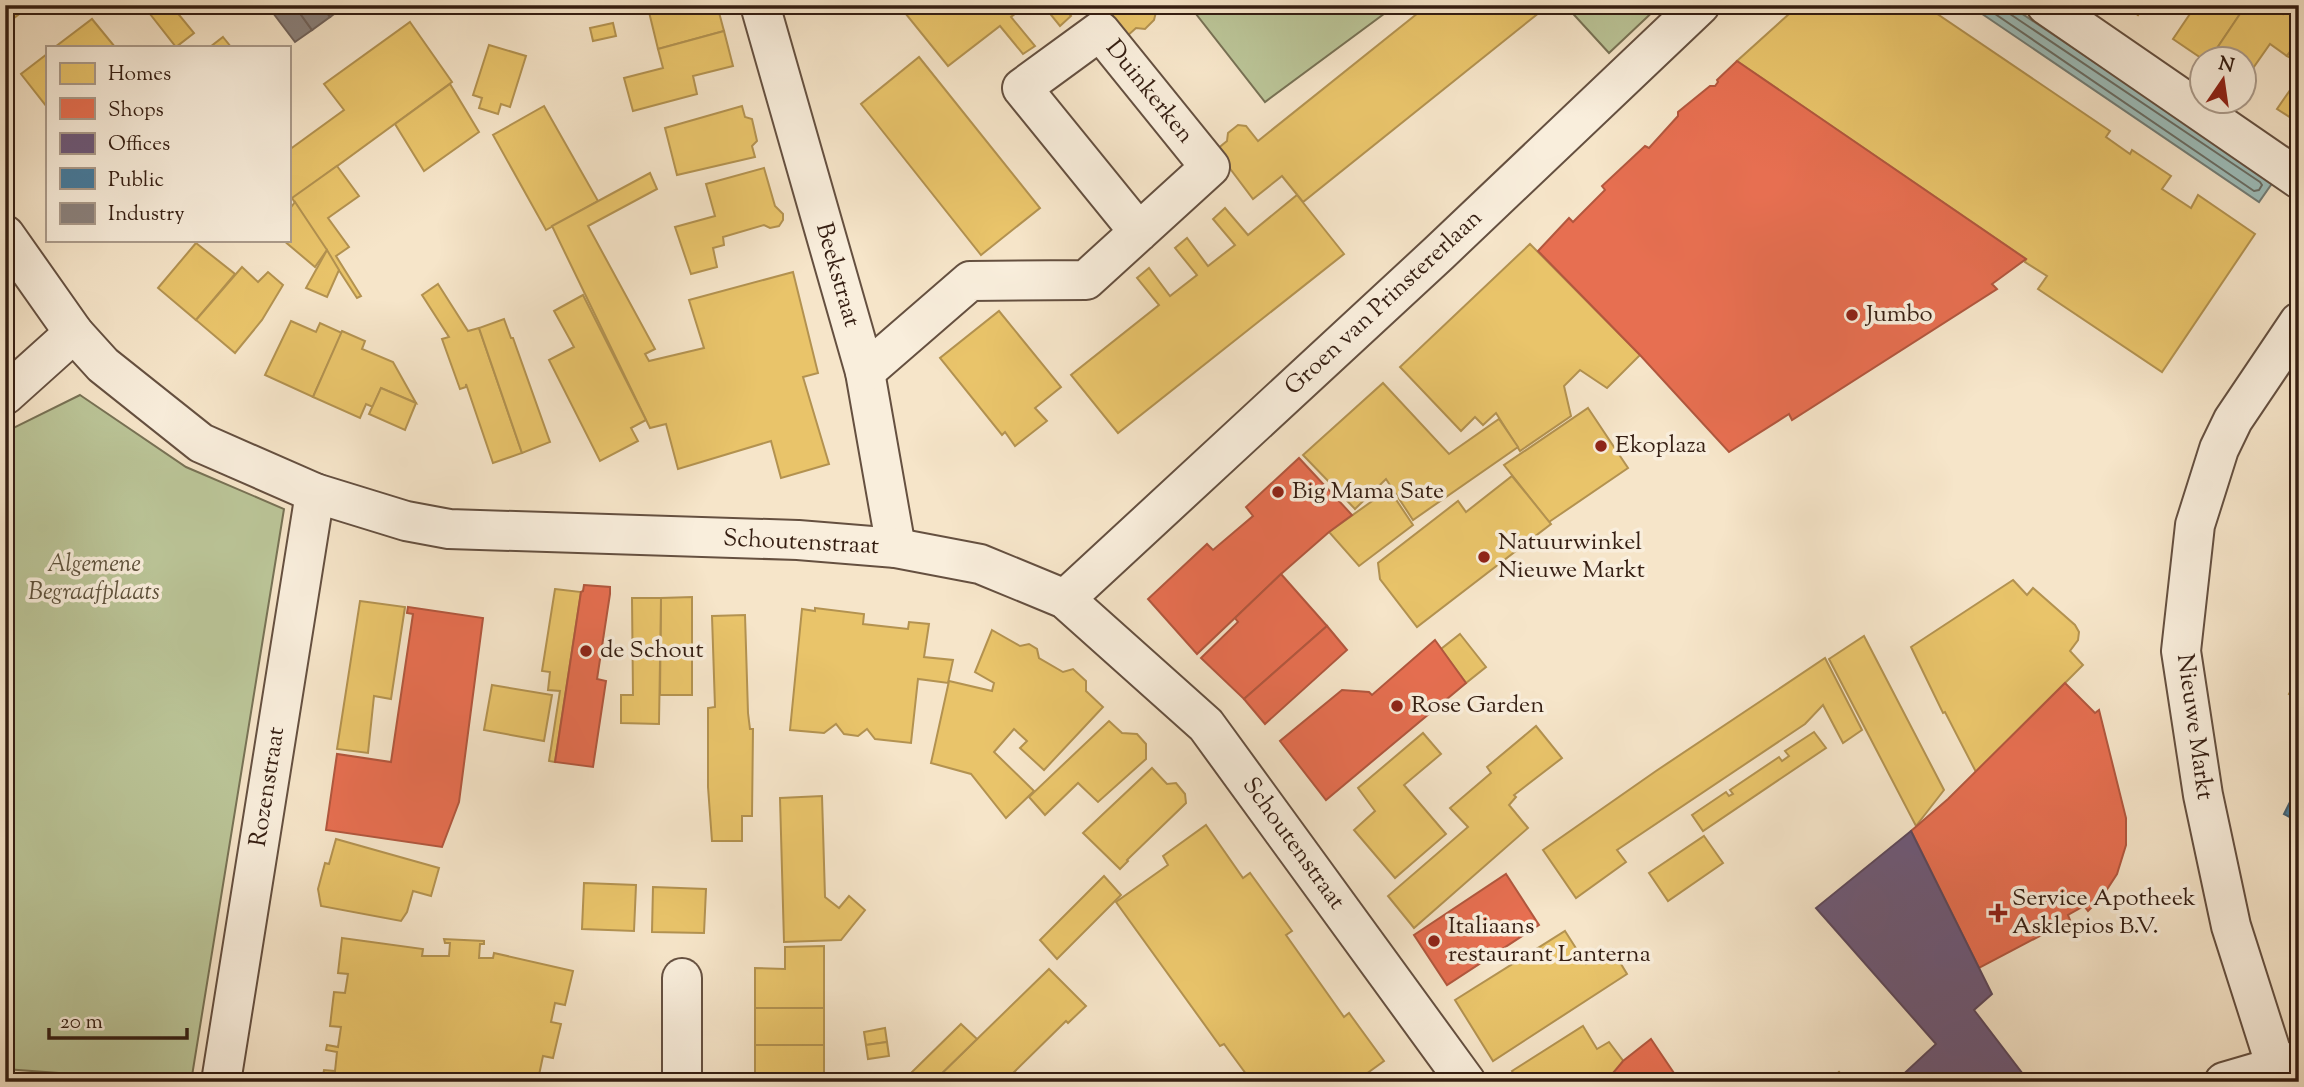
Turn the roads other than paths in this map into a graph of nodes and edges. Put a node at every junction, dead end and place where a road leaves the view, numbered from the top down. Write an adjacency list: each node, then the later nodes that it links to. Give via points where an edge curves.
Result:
1 (760, 5): 9 (street, Beekstraat)
2 (1700, 5): 13 (street, Groen van Prinstererlaan)
3 (2046, 5): 4 (street)
4 (2299, 179)
5 (1139, 232): 5 (street, Duinkerken, via 1210,167 1100,31 1021,88); 9 (street, Duinkerken, via 1086,280 970,281)
6 (5, 235): 8 (street, Schoutenstraat)
7 (2299, 322): 15 (street, Nieuwe Markt, via 2233,420 2219,449 2194,526 2181,651 2203,795 2231,926)
8 (74, 333): 10 (street); 11 (street, Schoutenstraat, via 103,365 201,443)
9 (865, 372): 12 (street, Beekstraat)
10 (5, 395)
11 (314, 493): 12 (street, Schoutenstraat, via 449,529 798,540); 16 (street, Rozenstraat)
12 (896, 548): 13 (street, Schoutenstraat, via 980,564)
13 (1065, 599): 18 (street, Schoutenstraat, via 1206,725)
14 (682, 978): 17 (street)
15 (2287, 1064): 19 (street)
16 (221, 1082)
17 (682, 1082)
18 (1466, 1082)
19 (2224, 1082)

